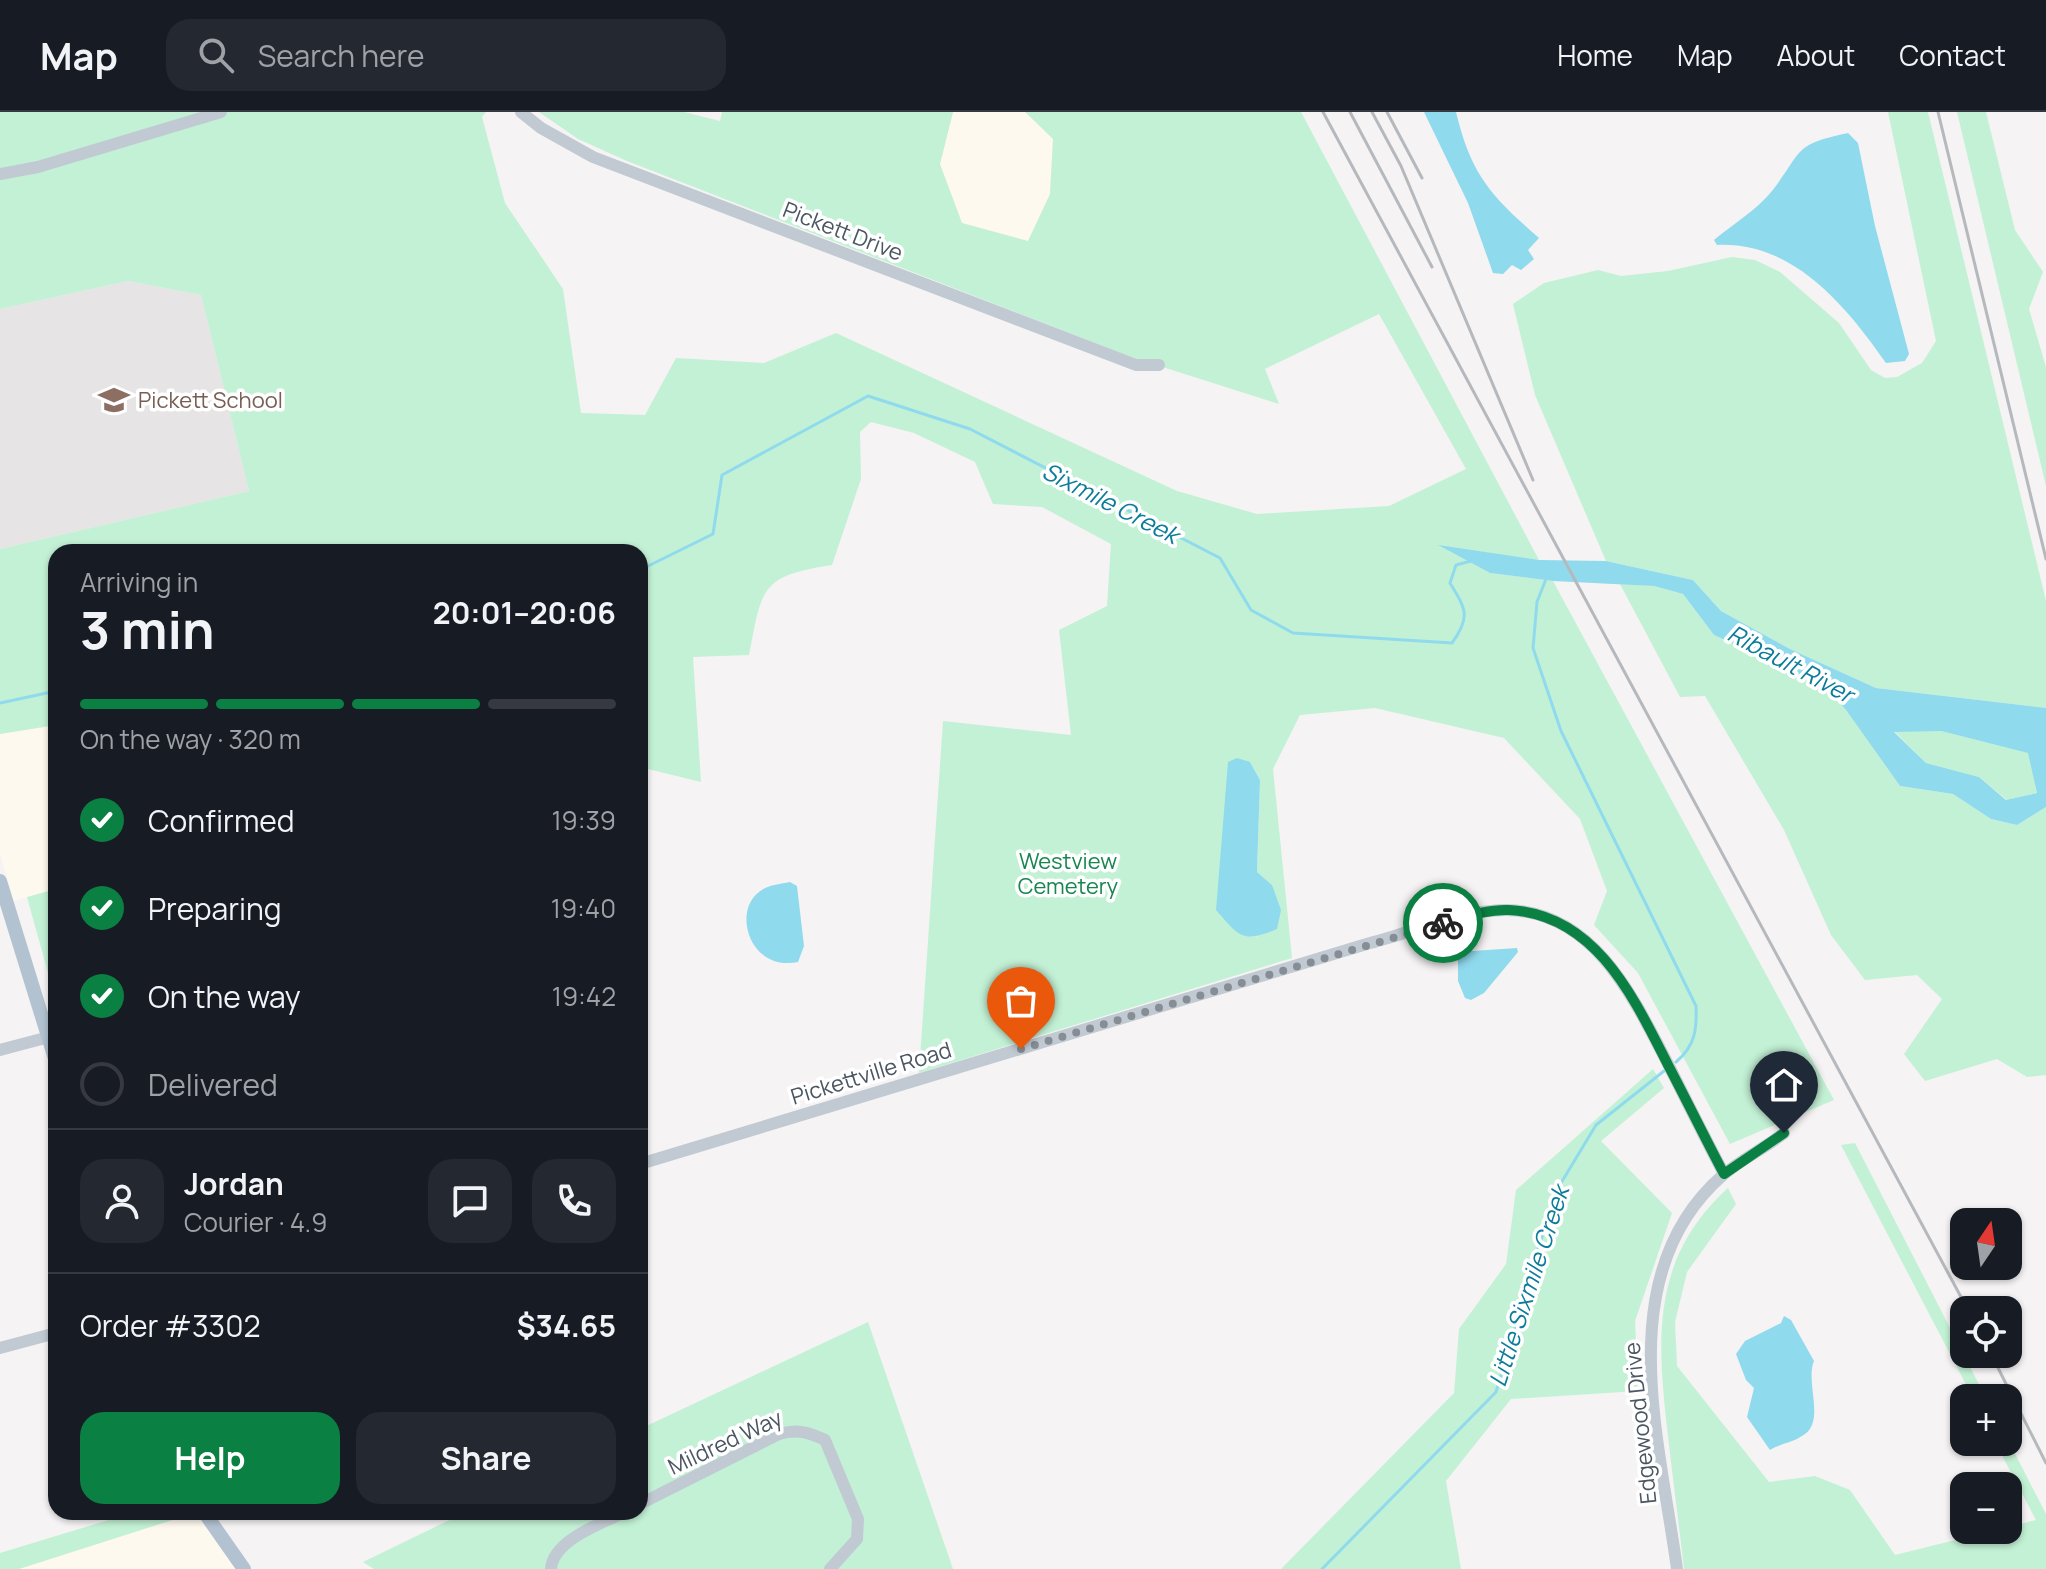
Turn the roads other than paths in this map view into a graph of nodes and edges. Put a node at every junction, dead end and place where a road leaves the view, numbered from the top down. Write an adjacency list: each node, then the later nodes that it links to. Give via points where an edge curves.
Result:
1 (221, 112): 3 (street)
2 (521, 112): 4 (street, Pickett Drive, via 593,157 1136,365)
3 (0, 174)
4 (1159, 365)
5 (0, 881): 6 (main road)
6 (48, 1034)
7 (48, 1037): 8 (street)
8 (0, 1050)
9 (1784, 1133): 11 (street, Edgewood Drive)
10 (648, 1162): 11 (street, Pickettville Road, via 1356,948 1484,912 1510,910 1553,920 1588,941 1609,963 1646,1020)
11 (1724, 1174): 20 (street, Edgewood Drive, via 1681,1227 1652,1306 1649,1356)
12 (48, 1335): 13 (street)
13 (0, 1348)
14 (648, 1500): 19 (street, Mildred Way, via 779,1434 811,1433 825,1440 858,1519 857,1539)
15 (210, 1520): 17 (main road)
16 (610, 1520): 18 (street, via 567,1543 551,1561)
17 (244, 1569)
18 (551, 1569)
19 (830, 1569)
20 (1677, 1569)

